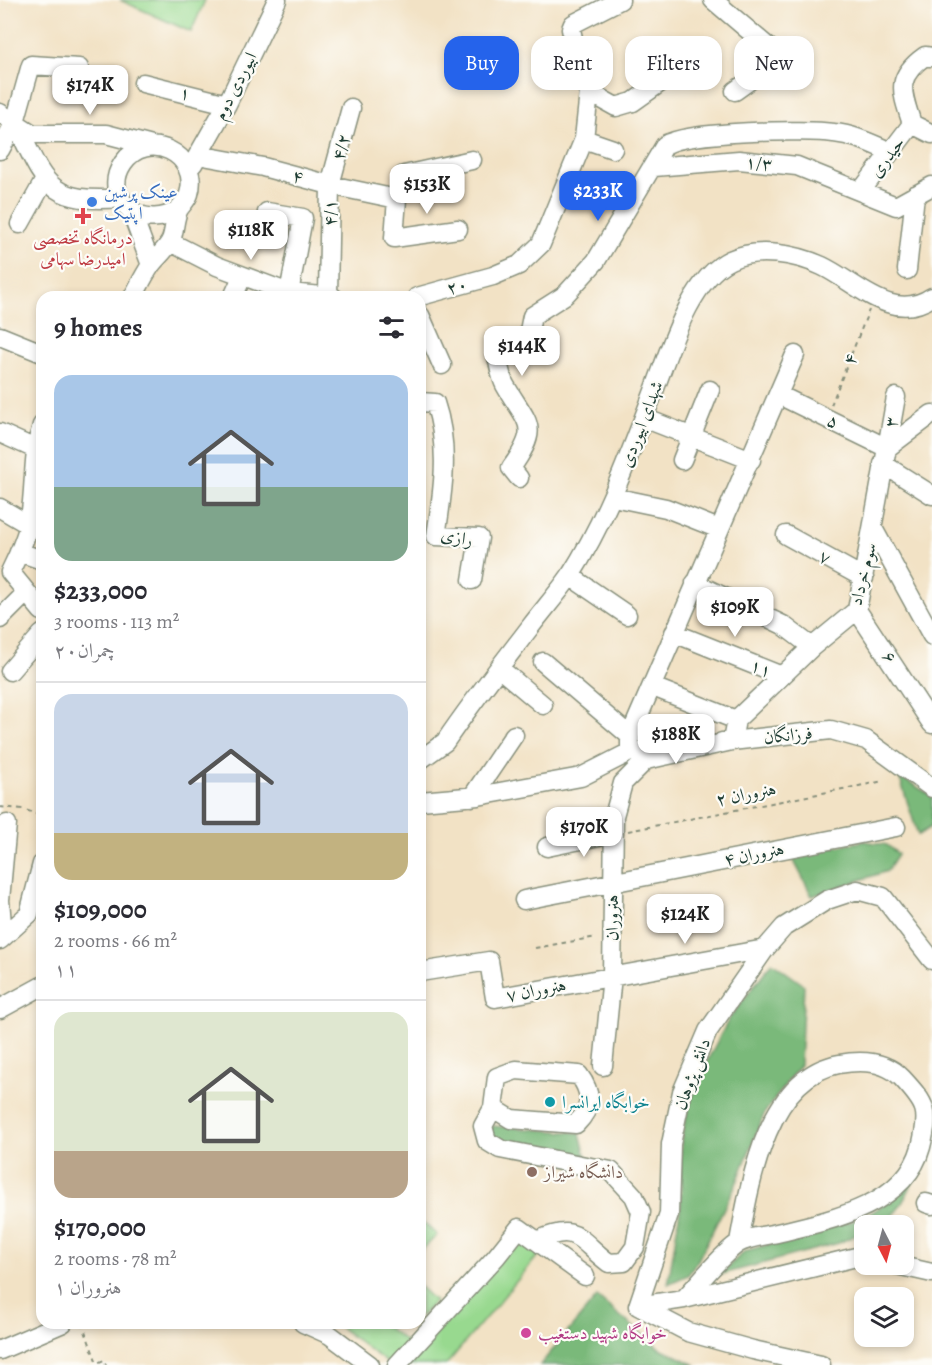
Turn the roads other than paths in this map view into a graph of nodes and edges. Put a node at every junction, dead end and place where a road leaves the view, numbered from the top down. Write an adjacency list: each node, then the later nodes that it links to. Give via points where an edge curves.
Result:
1 (277, 0): 10 (street, ابیوردی دوم)
2 (620, 0): 9 (street, via 573,24 571,29 581,77)
3 (713, 0): 8 (street, via 781,58)
4 (932, 57): 13 (street, via 925,56 904,76 901,90)
5 (79, 68): 12 (street, via 31,65)
6 (143, 83): 10 (street, ۱)
7 (650, 90): 9 (street, via 633,102 616,106)
8 (735, 91)
9 (589, 92): 15 (street, ۲۰)
10 (227, 104): 21 (street, ابیوردی دوم)
11 (351, 108): 24 (street, ۴/۲)
12 (8, 118): 16 (street, via 33,134 106,134); 18 (street); 23 (street)
13 (912, 124): 14 (street); 19 (street, حیدری)
14 (932, 134)
15 (584, 139): 17 (street); 43 (street, ۲۰, via 541,244 519,266)
16 (152, 146): 21 (street, via 175,152); 29 (street, via 137,150 121,167 117,183)
17 (613, 149)
18 (0, 150)
19 (891, 152): 22 (street, via 836,133 764,132 670,141); 26 (street, حیدری)
20 (472, 160): 28 (street, via 404,175)
21 (193, 164): 24 (street, ۴, via 263,167); 30 (street, via 190,192)
22 (654, 166): 26 (street, ۱/۳, via 739,160 797,166); 62 (street, via 596,261 565,295 532,316 526,346 496,353 504,383 526,417 530,432 511,468)
23 (44, 181): 29 (street, via 73,197); 32 (street)
24 (330, 185): 28 (street, ۴); 42 (street, ۴/۱)
25 (932, 186): 27 (street)
26 (861, 191): 27 (street, ۱/۳, via 896,206)
27 (915, 195): 36 (street)
28 (397, 199): 33 (street, via 394,238)
29 (126, 205): 30 (street, via 155,219); 35 (street)
30 (179, 210): 34 (street)
31 (267, 212): 41 (street, via 303,218)
32 (20, 224)
33 (459, 229)
34 (170, 242): 35 (street); 37 (street)
35 (151, 265): 38 (street)
36 (907, 270)
37 (242, 276): 39 (street); 40 (street)
38 (136, 291)
39 (235, 291)
40 (283, 291)
41 (289, 291)
42 (331, 291)
43 (426, 294)
44 (932, 297): 55 (street, شهدای ابیوردی, via 923,303 900,306 874,299 822,266 787,254 729,260 703,283 683,315)
45 (426, 329): 49 (street)
46 (0, 336): 47 (street)
47 (36, 351)
48 (795, 355): 51 (street)
49 (442, 365)
50 (710, 390): 57 (street)
51 (779, 395): 59 (street, ۵, via 826,418); 61 (street)
52 (896, 397): 59 (street, ۳)
53 (426, 402): 76 (street, رازی, via 435,403 444,436 443,494 436,536 479,538)
54 (932, 414): 59 (street)
55 (644, 418): 57 (street); 65 (street, شهدای ابیوردی)
56 (0, 433): 58 (street)
57 (691, 435): 60 (street); 61 (street)
58 (36, 450)
59 (885, 456): 63 (street, ۵); 69 (street, سوم خرداد)
60 (682, 460)
61 (751, 460): 68 (street)
62 (519, 478)
63 (932, 495)
64 (36, 497): 67 (street)
65 (614, 497): 68 (street, via 666,508); 74 (street, شهدای ابیوردی)
66 (0, 508): 67 (street)
67 (29, 525): 71 (street)
68 (719, 529): 77 (street)
69 (874, 530): 75 (street, سوم خرداد); 83 (street)
70 (786, 535): 75 (street, ۷)
71 (19, 552): 72 (street); 73 (street)
72 (36, 558)
73 (5, 568): 78 (street)
74 (570, 576): 81 (street); 88 (street, شهدای ابیوردی)
75 (864, 578): 80 (street, سوم خرداد)
76 (472, 580)
77 (695, 583): 84 (street); 86 (street, via 783,625)
78 (26, 593): 79 (street); 82 (street)
79 (36, 604)
80 (857, 610): 86 (street, سوم خرداد); 94 (street, ۶)
81 (627, 615)
82 (0, 619)
83 (930, 627)
84 (674, 633): 90 (street, ۱۱); 91 (street)
85 (36, 641): 89 (street)
86 (812, 647): 90 (street, سوم خرداد)
87 (543, 662): 97 (street)
88 (499, 668): 92 (street); 98 (street, شهدای ابیوردی, via 445,742)
89 (10, 671)
90 (782, 676): 93 (street, سوم خرداد)
91 (652, 687): 93 (street); 97 (street)
92 (543, 705)
93 (736, 720): 96 (street)
94 (932, 724)
95 (514, 735): 100 (street)
96 (732, 741): 97 (street, فرزانگان); 99 (street, فرزانگان, via 831,730 866,740); 104 (street, هنروران, via 646,760 623,783 614,816)
97 (630, 744): 100 (street, فرزانگان, via 581,777)
98 (426, 756)
99 (932, 788)
100 (472, 797): 101 (street, فرزانگان)
101 (426, 801)
102 (7, 824): 109 (street)
103 (896, 827): 106 (street, هنروران ۴)
104 (614, 833): 105 (street); 106 (street, هنروران)
105 (547, 847)
106 (612, 880): 107 (street, هنروران ۴); 113 (street, هنروران)
107 (524, 900)
108 (36, 909): 109 (street)
109 (1, 938)
110 (765, 949): 111 (street, دانش پژوهان, via 784,927 819,905 857,890 883,897); 113 (street); 125 (street, دانش پژوهان, via 708,1031 682,1092 671,1144 669,1214)
111 (932, 960)
112 (426, 971): 113 (street, هنروران ۷, via 489,961 495,998)
113 (612, 976): 116 (street, هنروران)
114 (36, 989): 115 (street)
115 (0, 1009)
116 (603, 1066)
117 (493, 1108): 117 (street, via 511,1119 576,1124 587,1113 587,1086 579,1075 516,1070 497,1077); 118 (street, via 483,1126 487,1141 500,1149 611,1171 634,1196 641,1212 635,1247 624,1262 609,1263 573,1233 556,1232)
118 (537, 1241): 123 (street); 131 (street, via 519,1228)
119 (739, 1242): 119 (street, via 849,1214 886,1194 916,1163 927,1121 919,1097 896,1071 863,1060 833,1065 801,1081 776,1113 747,1195); 124 (street)
120 (854, 1259): 124 (street)
121 (914, 1269): 122 (street)
122 (932, 1273)
123 (585, 1276)
124 (684, 1299): 125 (street)
125 (638, 1306): 129 (street, via 688,1332)
126 (49, 1329): 128 (street)
127 (316, 1329): 130 (street)
128 (0, 1350)
129 (754, 1358): 132 (street)
130 (370, 1365)
131 (397, 1365)
132 (821, 1365)

